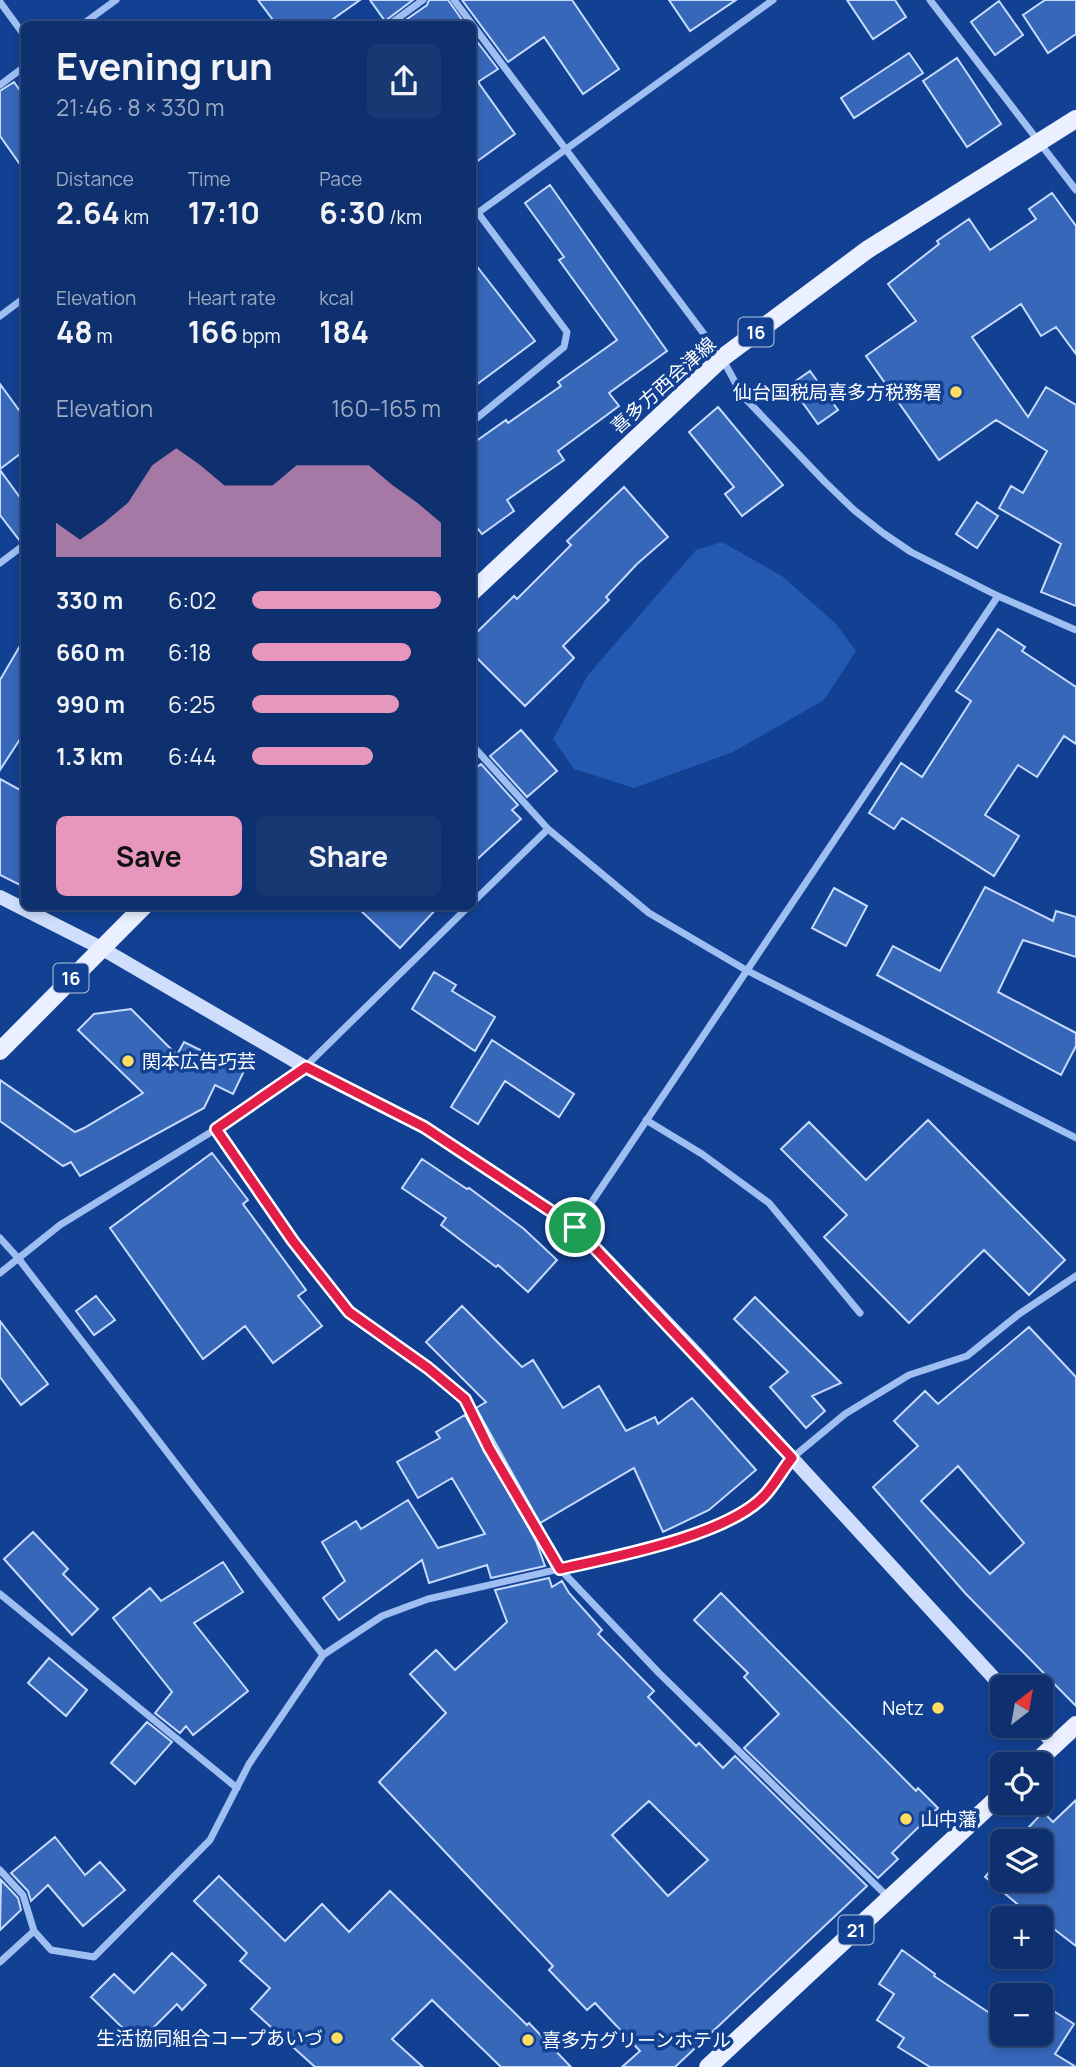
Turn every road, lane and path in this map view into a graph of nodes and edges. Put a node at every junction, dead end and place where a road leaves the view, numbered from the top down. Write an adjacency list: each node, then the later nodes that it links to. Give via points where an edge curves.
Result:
1 (116, 0): 7 (street)
2 (423, 0): 8 (street)
3 (454, 0): 9 (street)
4 (773, 0): 16 (street)
5 (930, 0): 15 (street)
6 (0, 2): 11 (street)
7 (87, 21)
8 (394, 21)
9 (470, 21)
10 (476, 30): 16 (street)
11 (21, 31)
12 (21, 69): 13 (street)
13 (0, 85)
14 (1076, 119): 15 (main road, 喜多方西会津線 / 16)
15 (1037, 143): 17 (street); 22 (main road, 喜多方西会津線 / 16, via 867,250)
16 (565, 150): 18 (street); 22 (street)
17 (1076, 190)
18 (476, 214)
19 (476, 216): 23 (street, via 567,332 564,348)
20 (21, 300): 21 (street)
21 (0, 316)
22 (722, 358): 26 (main road, 喜多方西会津線 / 16); 27 (street, via 742,395 854,510 911,552)
23 (476, 419)
24 (21, 547): 25 (street)
25 (0, 563)
26 (476, 588)
27 (998, 596): 28 (street); 38 (street)
28 (1076, 630)
29 (476, 749): 30 (street)
30 (548, 829): 32 (street); 38 (street, via 649,913)
31 (0, 897): 33 (street)
32 (476, 899)
33 (21, 908)
34 (26, 910): 37 (street)
35 (140, 910): 37 (main road, 16)
36 (465, 910): 40 (street)
37 (101, 948): 39 (main road, 16); 40 (street)
38 (746, 970): 41 (street); 43 (street)
39 (0, 1051)
40 (306, 1067): 42 (street); 44 (street, via 424,1127)
41 (646, 1120): 44 (street); 49 (street, via 769,1203)
42 (216, 1129): 46 (street, via 60,1225); 51 (street, via 293,1241 349,1312 465,1399)
43 (1076, 1138)
44 (575, 1227): 50 (street)
45 (0, 1238): 46 (street)
46 (18, 1258): 47 (street); 53 (street)
47 (0, 1273)
48 (1076, 1276): 50 (street, via 967,1356 898,1382 845,1414)
49 (860, 1313)
50 (792, 1458): 51 (street, via 762,1498 731,1520); 54 (street)
51 (560, 1569): 53 (street, via 428,1599 382,1616); 62 (street, via 659,1673)
52 (0, 1594): 59 (street)
53 (323, 1655): 59 (street)
54 (991, 1675)
55 (1076, 1725): 57 (main road)
56 (1048, 1738): 57 (street)
57 (1055, 1745): 58 (main road)
58 (1047, 1752)
59 (237, 1787): 63 (street, via 209,1840 94,1957 51,1950)
60 (990, 1805): 62 (main road, 21)
61 (0, 1870): 63 (street, via 23,1895)
62 (890, 1898): 65 (main road, 21)
63 (34, 1931): 64 (street)
64 (0, 1962)
65 (708, 2067)

